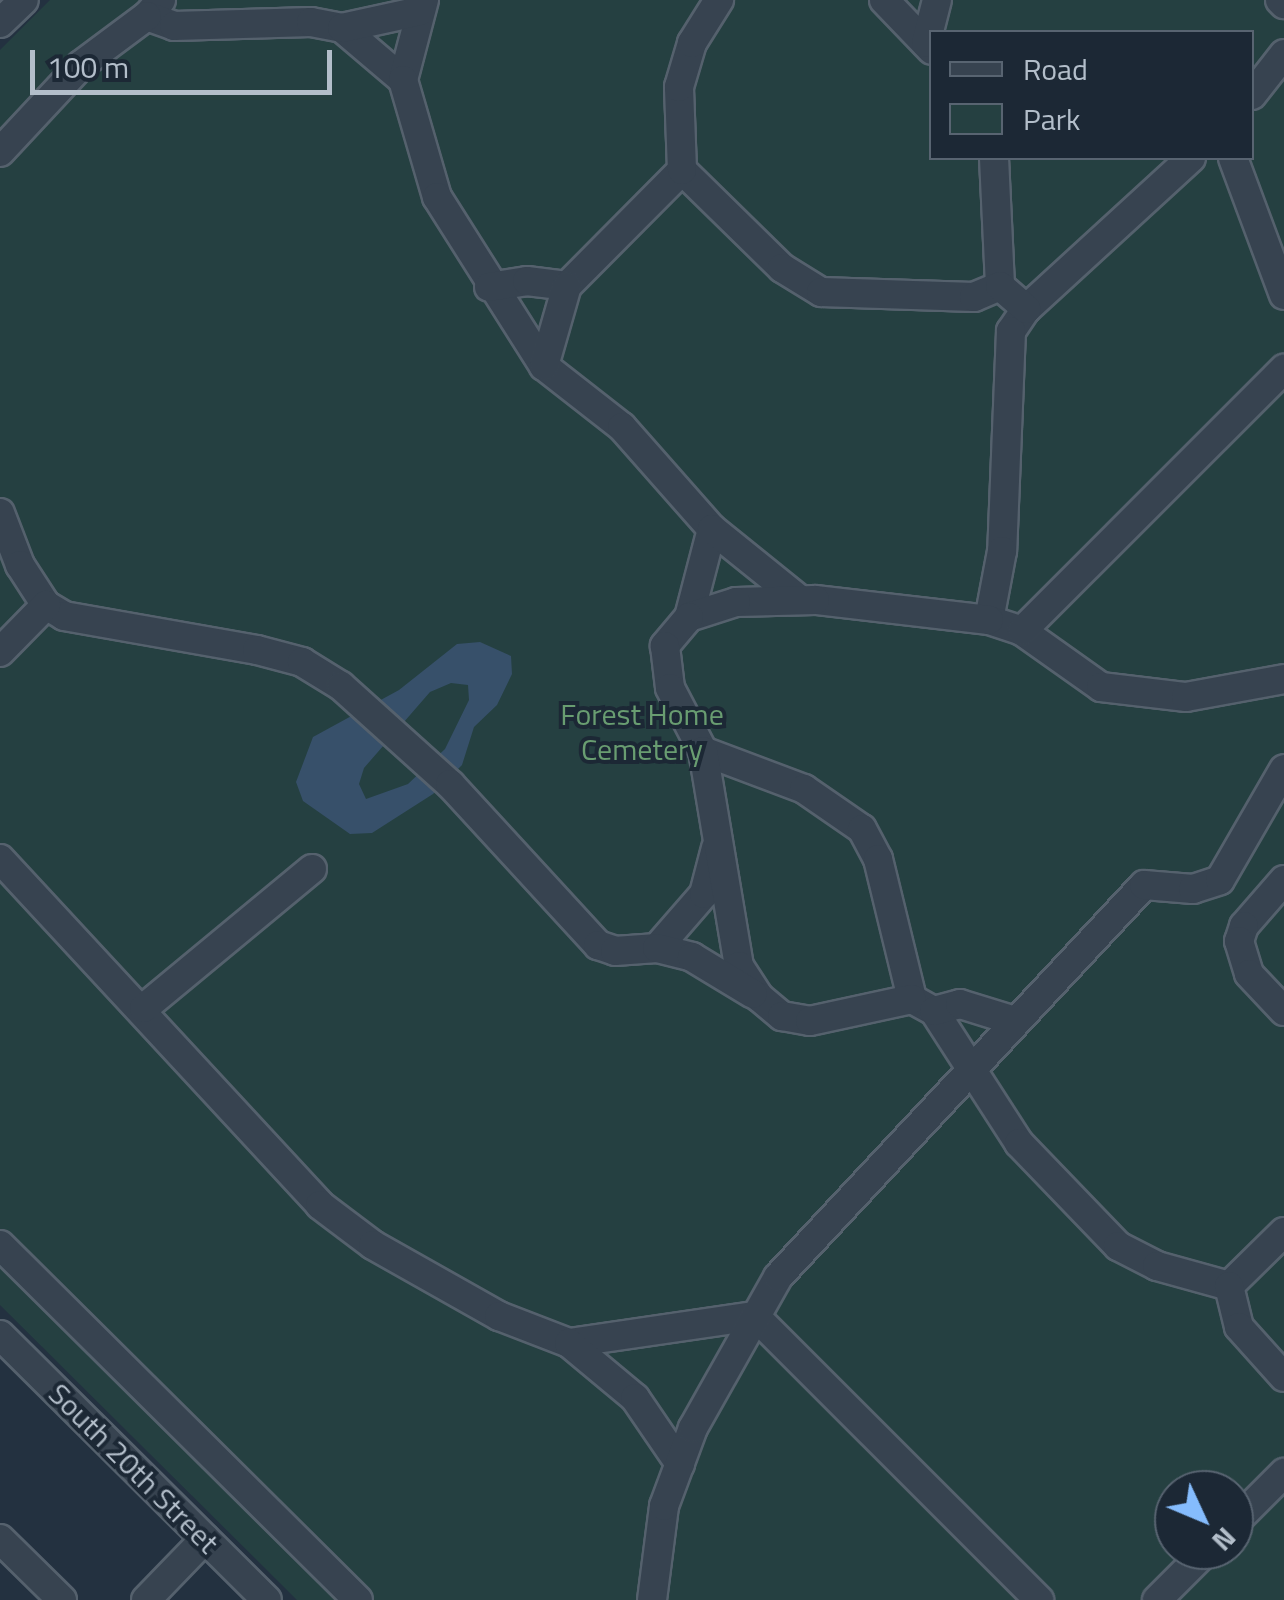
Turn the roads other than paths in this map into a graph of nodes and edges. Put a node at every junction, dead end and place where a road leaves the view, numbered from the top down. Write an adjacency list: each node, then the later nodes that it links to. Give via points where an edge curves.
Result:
1 (24, 0): 7 (street)
2 (719, 0): 18 (street, via 692,43 680,87)
3 (884, 0): 10 (street)
4 (937, 0): 9 (street)
5 (422, 5): 8 (street); 12 (street)
6 (154, 8): 8 (street, via 174,26 310,22); 14 (street, via 81,64)
7 (0, 23)
8 (342, 28): 12 (street)
9 (932, 30)
10 (929, 46)
11 (1284, 54): 13 (street)
12 (402, 80): 21 (street, via 437,197)
13 (1254, 92)
14 (0, 152)
15 (994, 160): 20 (street)
16 (1189, 160): 23 (street)
17 (1234, 160): 22 (street)
18 (682, 170): 19 (street); 20 (street, via 782,268 820,292 974,297)
19 (568, 286): 21 (street, via 526,281); 24 (street)
20 (1000, 286): 23 (street)
21 (490, 287): 24 (street)
22 (1284, 294)
23 (1026, 309): 31 (street, via 1011,331 1002,551)
24 (544, 366): 27 (street, via 622,427)
25 (1284, 369): 32 (street)
26 (0, 513): 29 (street)
27 (712, 530): 28 (street); 30 (street)
28 (800, 600): 30 (street, via 736,602); 31 (street)
29 (46, 605): 33 (street); 44 (street, via 106,628 302,662 355,698 472,810 586,937 616,951)
30 (689, 617): 35 (street, via 665,646 666,660 670,688)
31 (989, 620): 32 (street)
32 (1022, 631): 34 (street, via 1101,687 1136,694 1186,696)
33 (0, 652)
34 (1284, 679)
35 (704, 751): 38 (street); 46 (street, via 804,789 862,829 878,858)
36 (1284, 768): 37 (street)
37 (1278, 808): 41 (street)
38 (716, 848): 44 (street, via 704,894); 45 (street, via 739,966)
39 (0, 859): 47 (street)
40 (312, 869): 47 (street)
41 (1220, 880): 43 (street); 49 (street, via 1193,889 1144,885)
42 (1284, 880): 43 (street)
43 (1254, 912): 48 (street, via 1244,926 1241,957)
44 (657, 948): 45 (street, via 692,957)
45 (759, 997): 46 (street, via 782,1016 810,1021)
46 (923, 1005): 49 (street, via 960,1004); 50 (street)
47 (144, 1008): 56 (street, via 320,1204 373,1245 467,1298)
48 (1284, 1011)
49 (1015, 1021): 50 (street)
50 (969, 1070): 53 (street, via 1019,1143 1118,1246 1157,1266); 54 (street, via 778,1277)
51 (1284, 1232): 53 (street)
52 (0, 1245): 67 (street)
53 (1229, 1286): 57 (street, via 1239,1326)
54 (755, 1316): 56 (street); 58 (street); 69 (street)
55 (0, 1336): 62 (street, South 20th Street)
56 (568, 1343): 58 (street, via 635,1398)
57 (1284, 1377)
58 (680, 1464): 68 (street, via 664,1506)
59 (1284, 1473): 60 (street)
60 (1254, 1503)
61 (0, 1539): 64 (street)
62 (206, 1539): 65 (street); 66 (street, South 20th Street)
63 (1187, 1570): 70 (street)
64 (62, 1600)
65 (146, 1600)
66 (267, 1600)
67 (358, 1600)
68 (652, 1600)
69 (1039, 1600)
70 (1157, 1600)

